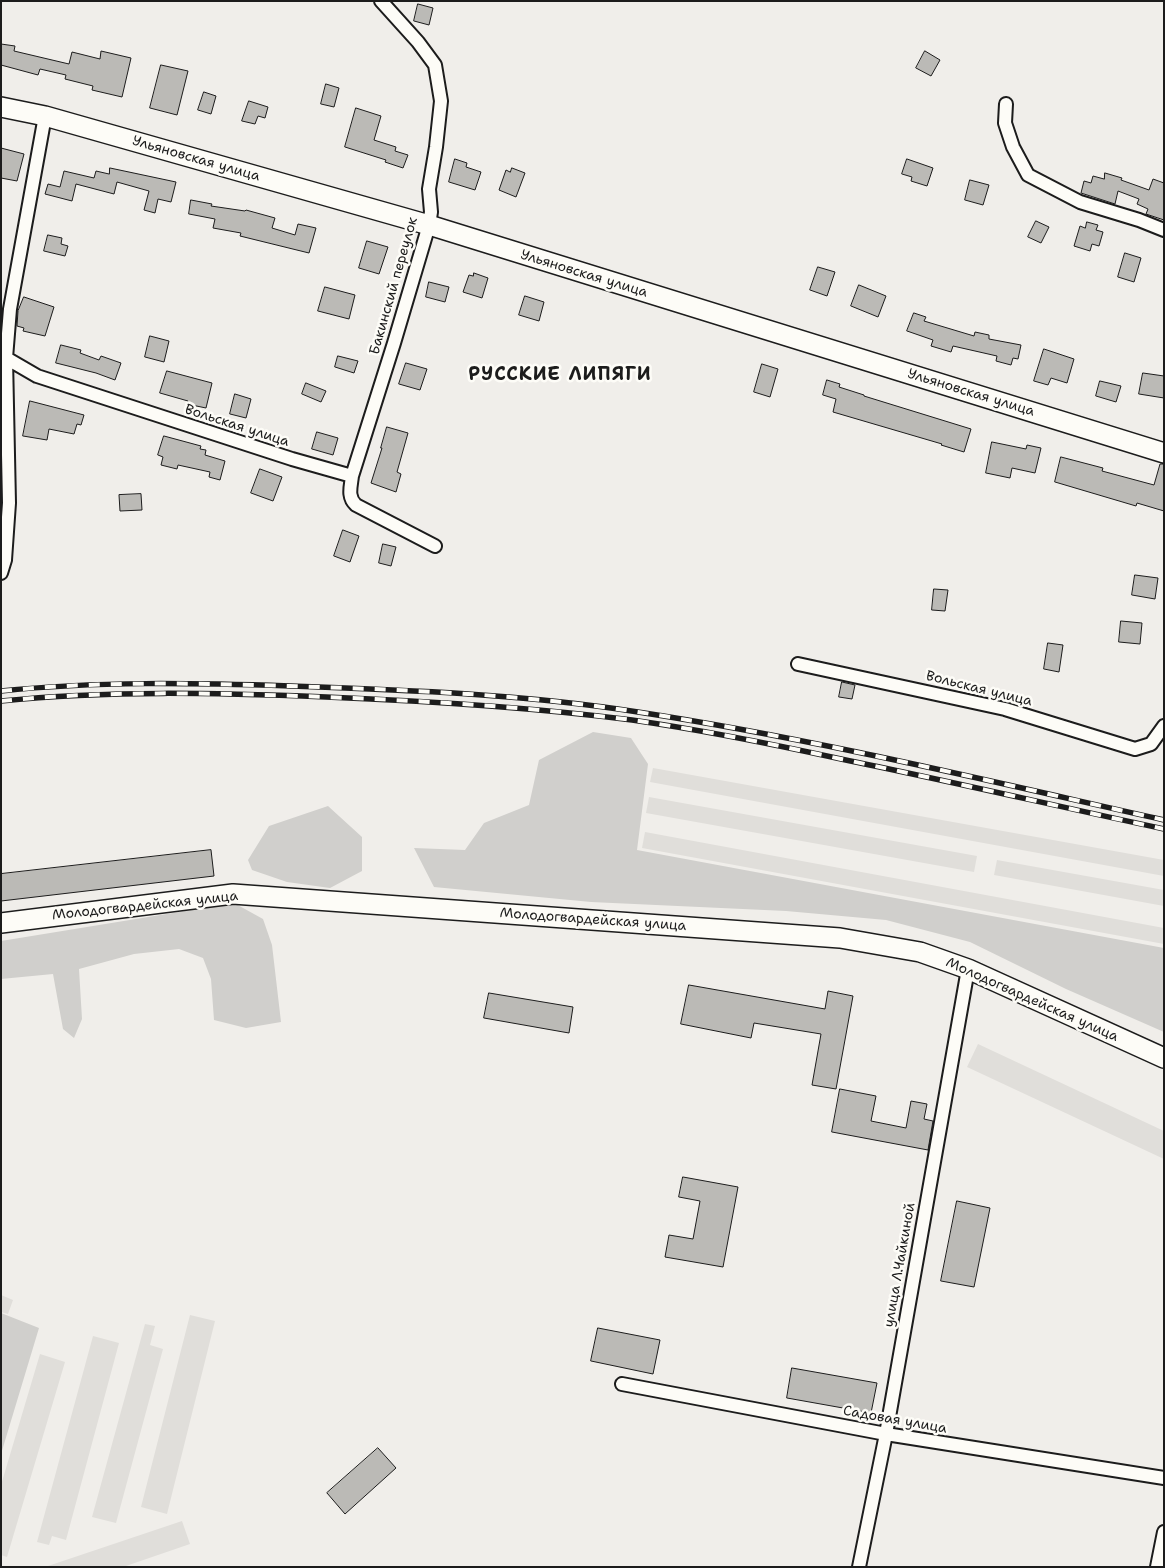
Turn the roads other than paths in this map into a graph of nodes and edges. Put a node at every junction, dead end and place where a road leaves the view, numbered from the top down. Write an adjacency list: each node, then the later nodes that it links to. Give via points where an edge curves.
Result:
1 (381, 1): 5 (street, Бакинский переулок, via 434,65 441,101 429,189)
2 (1006, 104): 6 (street, via 1005,123 1028,175 1080,202)
3 (1, 107): 4 (street, Ульяновская улица)
4 (45, 116): 5 (street, Ульяновская улица); 7 (street)
5 (429, 225): 8 (street, Ульяновская улица); 9 (street, Бакинский переулок)
6 (1164, 230)
7 (4, 358): 9 (street, Вольская улица, via 37,376); 11 (street, via 9,503)
8 (1164, 453)
9 (352, 476): 10 (street, via 350,494 356,505)
10 (435, 546)
11 (1, 573)
12 (798, 664): 13 (street, Вольская улица, via 1005,709 1135,749 1151,744)
13 (1164, 726)
14 (1, 923): 15 (street, Молодогвардейская улица, via 232,894 840,938 920,952)
15 (968, 969): 16 (street, Молодогвардейская улица); 18 (street, улица Л.Чайкиной)
16 (1164, 1058)
17 (622, 1384): 18 (street, Садовая улица)
18 (886, 1434): 19 (street, Садовая улица); 21 (street, улица Л.Чайкиной)
19 (1164, 1478)
20 (1164, 1532): 22 (street)
21 (859, 1567)
22 (1157, 1567)

